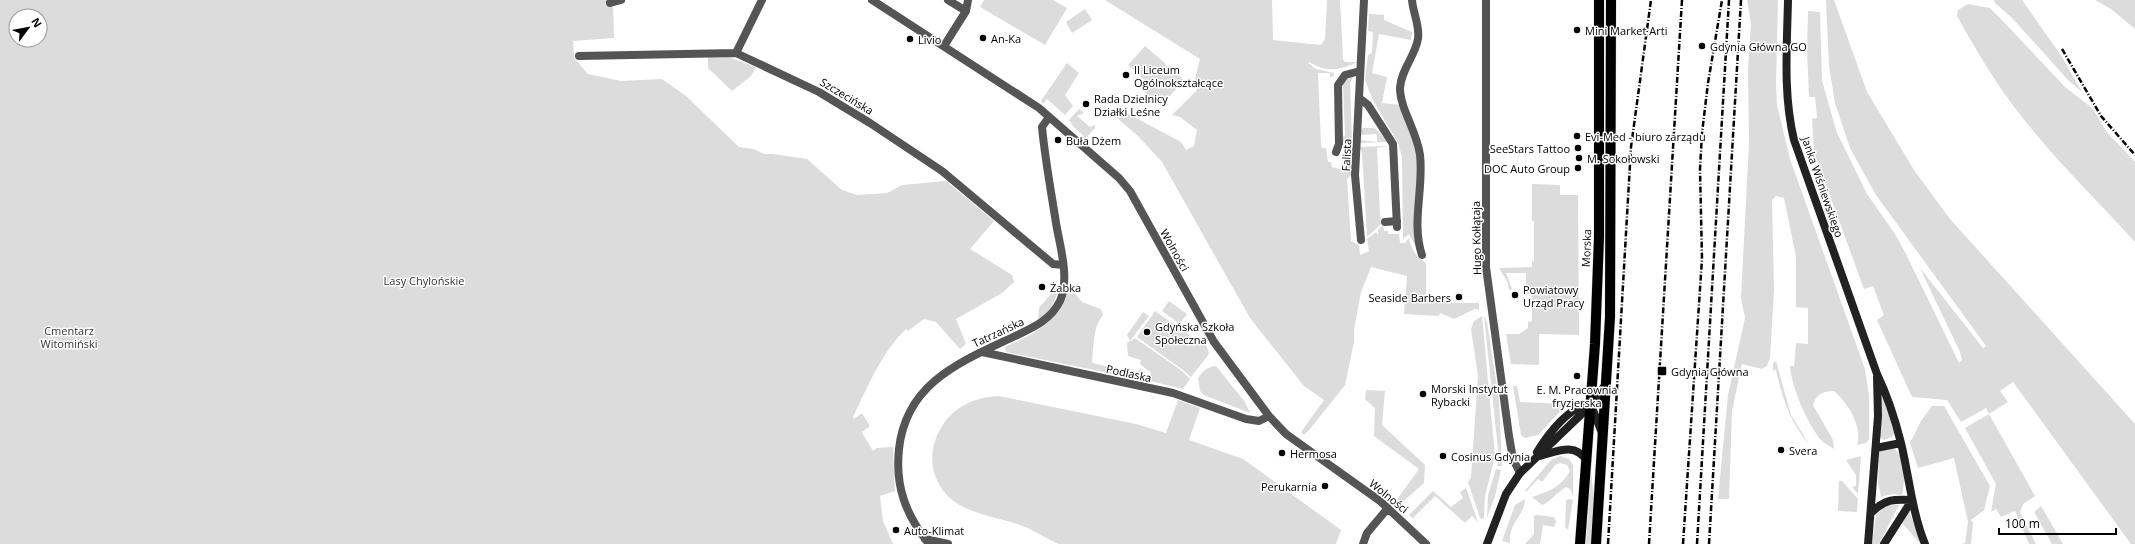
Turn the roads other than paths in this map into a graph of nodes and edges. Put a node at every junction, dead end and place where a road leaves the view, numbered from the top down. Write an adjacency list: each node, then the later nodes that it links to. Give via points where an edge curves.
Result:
1 (621, 0): 12 (street)
2 (762, 0): 15 (street)
3 (872, 0): 14 (street, Wolności)
4 (948, 0): 13 (street)
5 (968, 0): 13 (street)
6 (1364, 0): 17 (street, Falista)
7 (1412, 0): 23 (street, via 1418,40 1400,88 1402,100 1416,134 1420,156 1417,227)
8 (1486, 0): 35 (street, Hugo Kołłątaja, via 1486,267 1509,436 1513,459)
9 (1599, 0): 28 (main road, Morska, via 1599,237)
10 (1611, 0): 27 (main road, via 1611,248)
11 (1788, 0): 26 (main road, Janka Wiśniewskiego, via 1786,82 1792,129)
12 (610, 3)
13 (966, 11): 14 (street)
14 (944, 46): 19 (street, Wolności)
15 (736, 53): 16 (street, Szczecińska); 24 (street, Szczecińska, via 819,92 862,117 942,171 1053,264)
16 (579, 56)
17 (1360, 71): 18 (street, Falista); 20 (street, Falista, via 1345,75 1338,85 1339,144)
18 (1359, 98): 21 (street, via 1368,105 1393,144 1397,224); 22 (street, Falista, via 1355,175)
19 (1049, 117): 24 (street, Tatrzańska, via 1042,127 1043,139); 29 (street, Wolności, via 1114,173 1130,191 1214,342)
20 (1336, 152)
21 (1385, 222)
22 (1361, 240)
23 (1422, 255)
24 (1063, 265): 25 (street, Tatrzańska, via 1062,293 1051,314 1034,328)
25 (982, 352): 29 (street, Podlaska, via 1173,393 1246,419 1259,421); 39 (street, Tatrzańska, via 960,363 925,389 915,402 904,426 899,445 898,478 902,498)
26 (1877, 374): 31 (main road, Janka Wiśniewskiego, via 1890,400); 32 (main road, Janka Wiśniewskiego)
27 (1606, 383): 28 (main road); 30 (main road)
28 (1591, 405): 30 (main road); 33 (main road); 34 (main road, Morska)
29 (1269, 416): 37 (street, Wolności, via 1286,434)
30 (1603, 436): 45 (main road)
31 (1901, 444): 32 (main road); 36 (main road, Janka Wiśniewskiego)
32 (1876, 448): 38 (main road, Janka Wiśniewskiego)
33 (1533, 458): 34 (main road, via 1555,450 1570,449 1576,450); 35 (main road)
34 (1587, 461): 44 (main road, Morska)
35 (1520, 473): 43 (main road, via 1506,494)
36 (1912, 500): 38 (main road, via 1892,499); 47 (main road); 48 (main road, Janka Wiśniewskiego)
37 (1388, 508): 41 (street, via 1367,533); 42 (street, Wolności)
38 (1871, 514): 46 (main road, Janka Wiśniewskiego)
39 (927, 541): 40 (street)
40 (948, 544)
41 (1363, 544)
42 (1426, 544)
43 (1487, 544)
44 (1580, 544)
45 (1596, 544)
46 (1868, 544)
47 (1884, 544)
48 (1925, 544)

